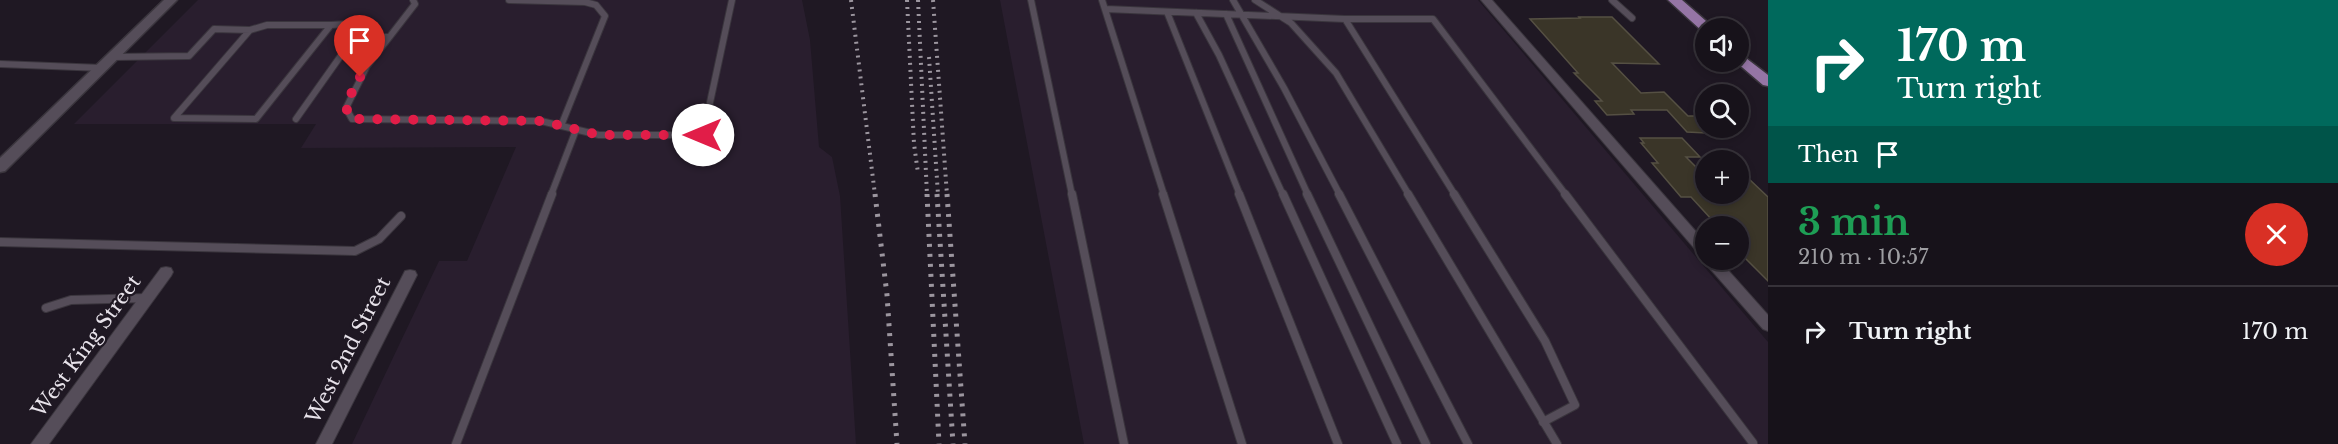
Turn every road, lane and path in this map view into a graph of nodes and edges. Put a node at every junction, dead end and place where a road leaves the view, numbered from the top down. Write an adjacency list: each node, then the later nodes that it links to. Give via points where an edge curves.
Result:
1 (171, 0): 25 (main road)
2 (413, 0): 24 (lane, via 415,4)
3 (509, 0): 31 (lane, via 585,2 596,5 604,16)
4 (732, 0): 32 (lane, via 703,135 599,135)
5 (1031, 0): 48 (lane)
6 (1102, 0): 12 (lane)
7 (1233, 0): 16 (lane)
8 (1256, 0): 17 (lane)
9 (1486, 0): 35 (street)
10 (1612, 0): 18 (lane)
11 (1674, 0): 19 (main road)
12 (1106, 9): 13 (lane); 49 (lane)
13 (1167, 12): 14 (lane); 50 (lane)
14 (1196, 13): 15 (lane); 51 (lane, via 1219,55)
15 (1226, 14): 16 (lane); 52 (lane)
16 (1240, 15): 17 (lane); 53 (lane, via 1284,88)
17 (1281, 16): 20 (lane); 43 (lane, via 1292,23 1336,73)
18 (1632, 18)
19 (1695, 18)
20 (1345, 19): 43 (lane, via 1545,341 1575,405); 44 (lane, via 1433,20)
21 (331, 25): 22 (lane, via 267,25); 22 (lane, via 256,119 174,118); 23 (lane, via 364,23)
22 (250, 30): 25 (lane, via 214,29 189,57)
23 (354, 37): 24 (lane); 30 (lane)
24 (388, 37): 31 (lane, via 351,94 346,108 352,119 541,121)
25 (113, 57): 28 (main road)
26 (0, 64): 28 (lane)
27 (1749, 66): 29 (main road)
28 (102, 68): 33 (main road)
29 (1768, 82)
30 (296, 119)
31 (561, 126): 32 (lane)
32 (576, 130): 47 (lane)
33 (0, 167)
34 (401, 216): 36 (lane, via 379,239 356,251)
35 (1695, 240)
36 (0, 242)
37 (1720, 270): 42 (street)
38 (166, 272): 40 (street, West King Street)
39 (410, 275): 46 (street, West 2nd Street)
40 (147, 298): 41 (lane, via 71,300); 45 (street, West King Street)
41 (46, 308)
42 (1768, 325)
43 (1543, 422): 54 (lane)
44 (1753, 443)
45 (39, 444)
46 (324, 444)
47 (456, 444)
48 (1124, 444)
49 (1242, 444)
50 (1338, 444)
51 (1397, 444)
52 (1426, 444)
53 (1468, 444)
54 (1557, 444)

